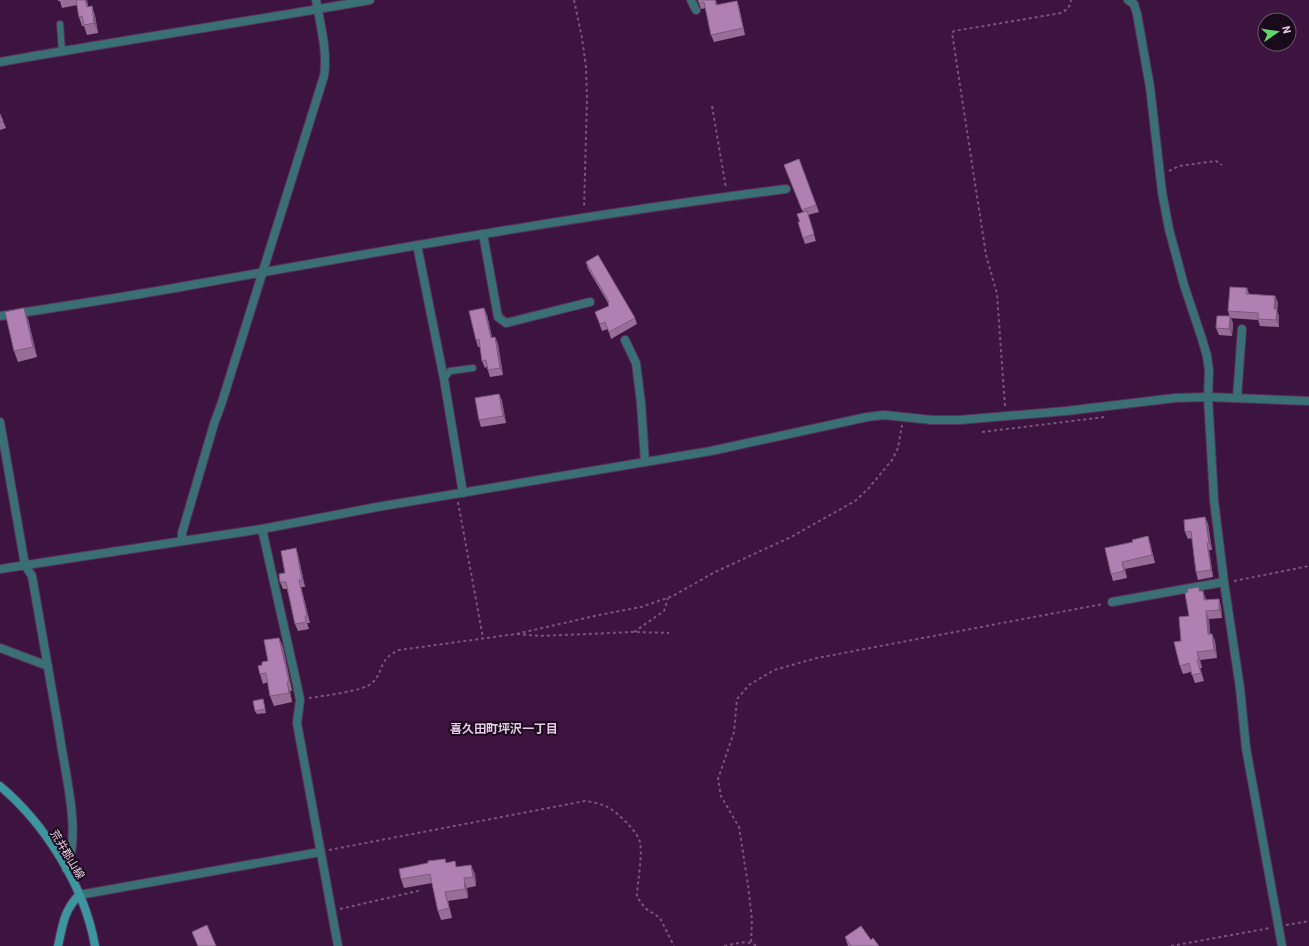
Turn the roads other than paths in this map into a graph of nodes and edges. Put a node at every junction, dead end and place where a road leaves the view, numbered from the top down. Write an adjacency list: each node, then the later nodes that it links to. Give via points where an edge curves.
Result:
1 (316, 0): 5 (street)
2 (370, 0): 5 (street)
3 (691, 0): 6 (street)
4 (1128, 0): 20 (street, via 1134,4 1137,14 1150,87 1169,229 1207,356)
5 (318, 10): 8 (street); 13 (street, via 325,60 324,76)
6 (696, 10)
7 (60, 24): 8 (lane)
8 (62, 51): 9 (street)
9 (0, 62)
10 (786, 189): 11 (street)
11 (483, 234): 12 (street); 14 (street, via 498,317 506,324)
12 (417, 245): 13 (street); 19 (street)
13 (262, 272): 15 (street); 27 (street, via 194,491)
14 (590, 302)
15 (0, 316)
16 (1242, 329): 21 (street)
17 (625, 340): 24 (street, via 636,363)
18 (473, 368): 19 (lane, via 450,371)
19 (444, 379): 25 (street)
20 (1208, 397): 21 (street); 24 (street, via 1175,398 1006,416 932,420 866,417 711,451); 30 (street, via 1214,500)
21 (1237, 398): 22 (street)
22 (1309, 401)
23 (0, 422): 28 (street)
24 (645, 462): 25 (street)
25 (460, 494): 26 (street)
26 (262, 529): 27 (street); 35 (street, via 300,700 297,723)
27 (182, 541): 28 (street)
28 (25, 565): 29 (street); 33 (street, via 32,576)
29 (0, 569)
30 (1224, 582): 31 (street); 41 (street, via 1246,748)
31 (1112, 602)
32 (0, 648): 33 (street)
33 (48, 666): 36 (street, via 72,816 71,856)
34 (0, 786): 36 (main road, 荒井郡山線, via 36,822)
35 (320, 852): 37 (street); 40 (street)
36 (66, 869): 37 (main road, 荒井郡山線)
37 (80, 895): 38 (main road, via 66,915); 39 (main road, 荒井郡山線)
38 (58, 946)
39 (95, 946)
40 (338, 946)
41 (1282, 946)

